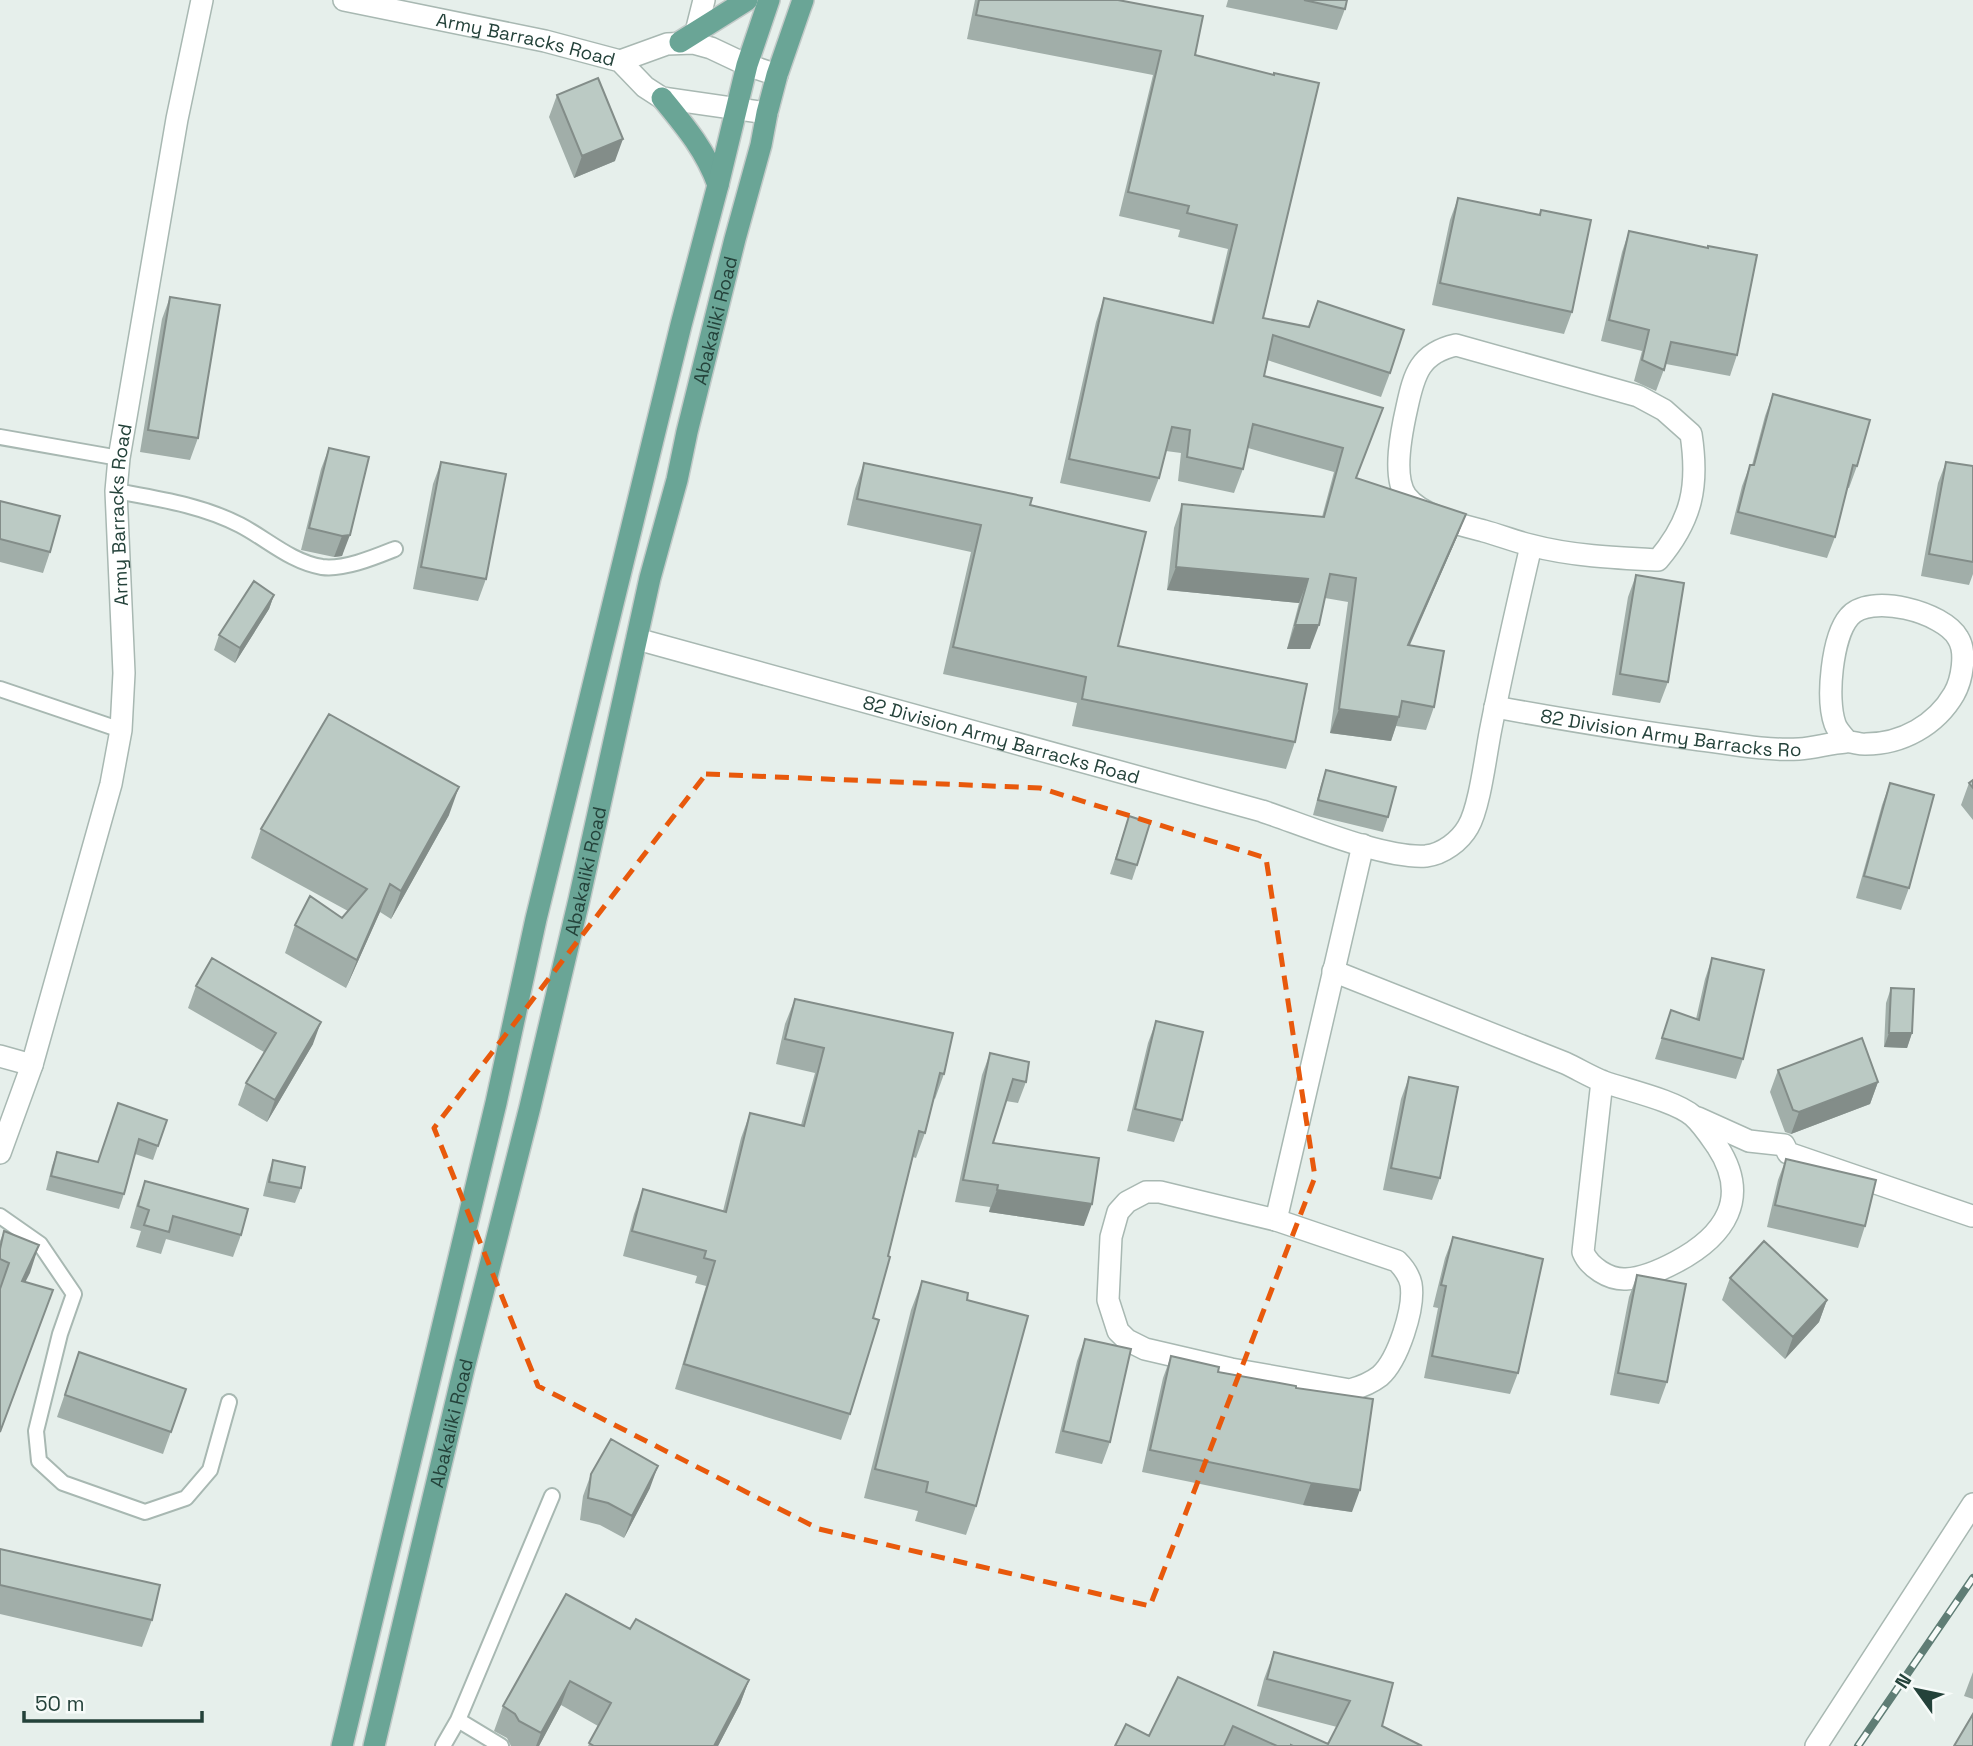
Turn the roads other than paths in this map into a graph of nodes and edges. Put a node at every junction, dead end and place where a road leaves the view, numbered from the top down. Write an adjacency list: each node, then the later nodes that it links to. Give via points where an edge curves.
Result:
1 (202, 0): 16 (street, Army Barracks Road)
2 (344, 0): 8 (street, Army Barracks Road)
3 (704, 0): 7 (street)
4 (747, 0): 7 (main road)
5 (769, 0): 9 (main road, Abakaliki Road)
6 (803, 0): 10 (main road, Abakaliki Road)
7 (688, 37): 8 (street); 9 (street)
8 (620, 61): 11 (street, Army Barracks Road)
9 (747, 65): 10 (street); 12 (main road, Abakaliki Road)
10 (777, 75): 13 (main road, Abakaliki Road)
11 (662, 98): 12 (street); 14 (main road, via 694,136)
12 (737, 108): 13 (street); 14 (main road, Abakaliki Road)
13 (767, 113): 20 (main road, Abakaliki Road)
14 (718, 185): 39 (main road, Abakaliki Road, via 539,906)
15 (0, 437): 16 (lane)
16 (119, 458): 17 (street, Army Barracks Road)
17 (116, 491): 19 (lane, via 206,510 284,553 323,567 360,562); 23 (street, Army Barracks Road, via 124,673)
18 (1531, 546): 18 (street, via 1449,522 1407,497 1399,458 1404,419 1412,383 1424,359 1438,349 1455,345 1637,396 1664,410 1691,434 1695,462 1690,505 1676,539 1658,560); 22 (street, 82 Division Army Barracks Road)
19 (395, 550)
20 (637, 639): 25 (street, 82 Division Army Barracks Road, via 1250,808); 40 (main road, Abakaliki Road, via 530,1107)
21 (0, 689): 23 (lane)
22 (1495, 707): 24 (street, 82 Division Army Barracks Ro, via 1767,749 1827,747); 25 (street, 82 Division Army Barracks Road, via 1470,825 1458,841 1428,856)
23 (121, 730): 28 (street, Army Barracks Road, via 111,784)
24 (1847, 741): 24 (street, 82 Division Army Barracks Ro, via 1864,745 1902,737 1930,724 1944,708 1960,679 1962,654 1959,638 1941,621 1919,611 1876,606 1849,616 1841,631 1831,687 1835,726)
25 (1363, 845): 26 (street)
26 (1333, 971): 29 (street); 34 (street)
27 (0, 1056): 28 (street)
28 (32, 1065): 31 (street, Army Barracks Road)
29 (1602, 1081): 30 (street); 30 (street, via 1583,1252 1586,1261 1614,1277 1647,1274 1691,1254 1708,1242 1728,1215 1732,1201 1727,1166)
30 (1693, 1115): 33 (street, via 1749,1140 1784,1145 1788,1153)
31 (0, 1153)
32 (0, 1216): 35 (lane, via 40,1244 74,1294 36,1431 40,1461 63,1483 145,1512 186,1498 209,1471)
33 (1972, 1216)
34 (1276, 1220): 34 (street, via 1160,1192 1146,1192 1127,1202 1118,1212 1111,1237 1108,1300 1118,1331 1145,1349 1350,1390 1380,1376 1398,1350 1411,1300 1411,1283 1404,1269 1397,1261)
35 (229, 1402)
36 (552, 1496): 38 (lane)
37 (1973, 1504): 43 (street)
38 (458, 1720): 41 (lane); 42 (lane)
39 (342, 1746)
40 (374, 1746)
41 (443, 1746)
42 (501, 1746)
43 (1816, 1746)

